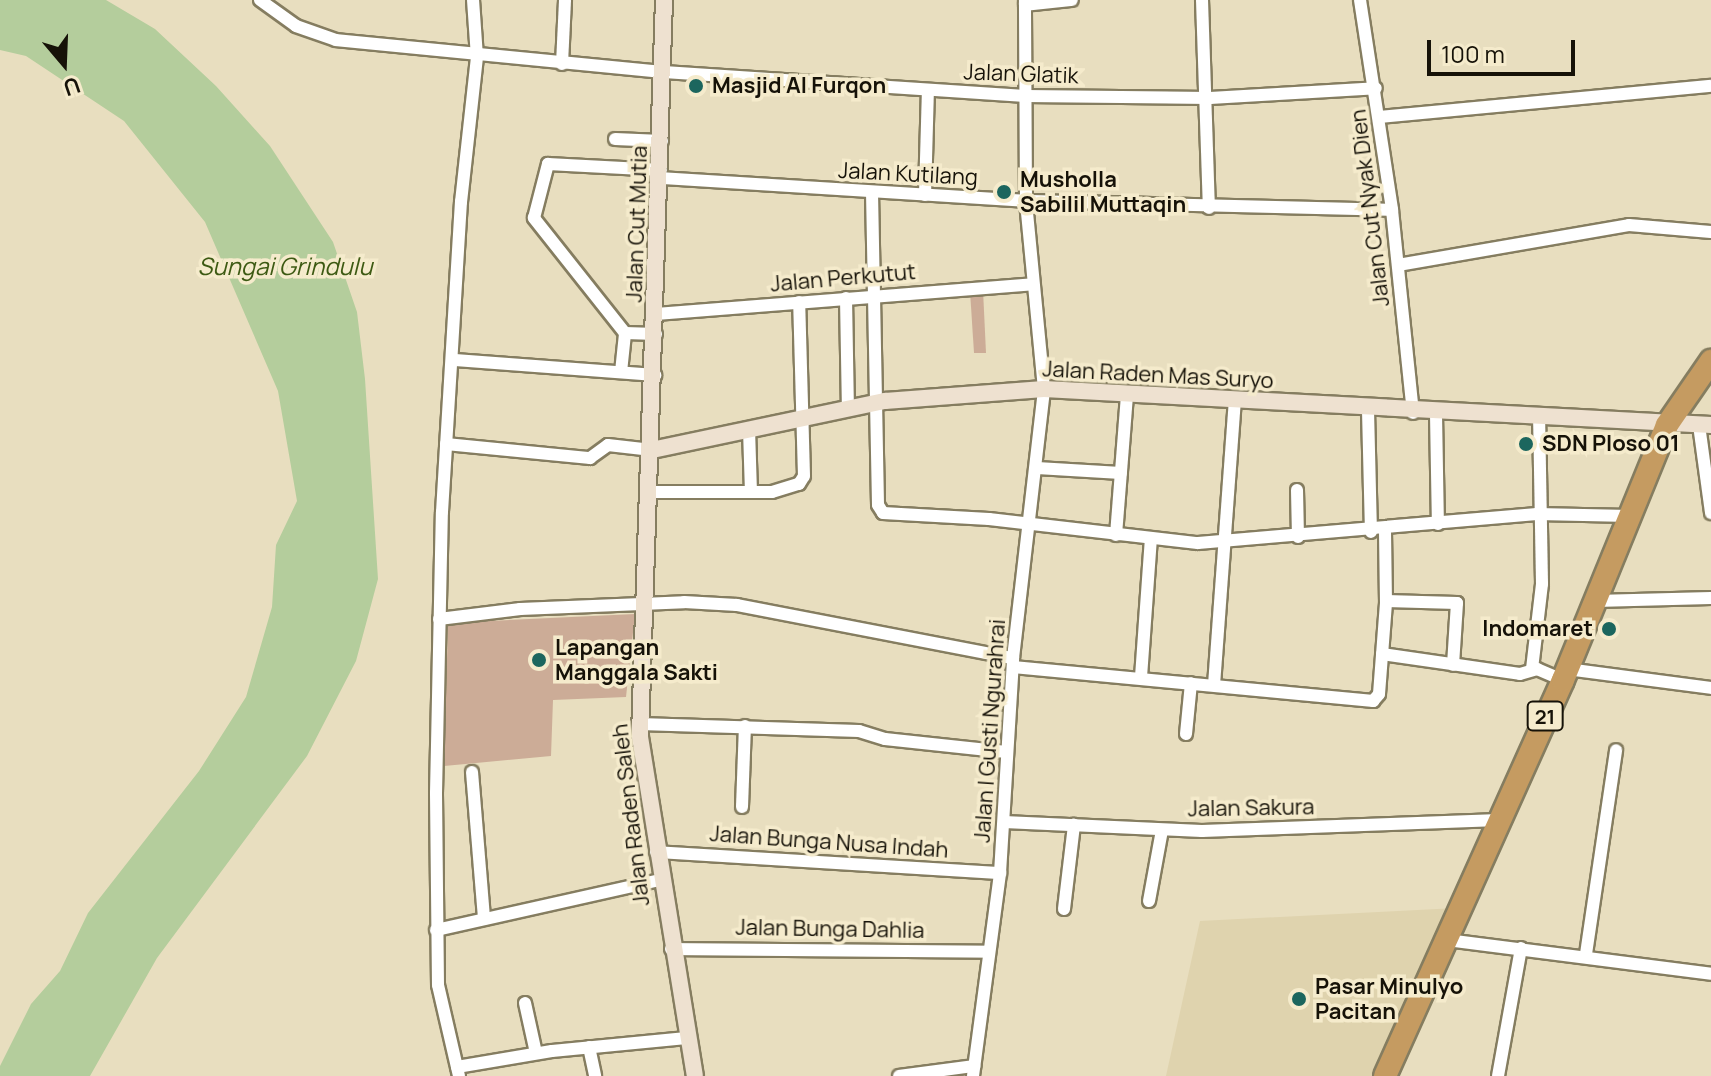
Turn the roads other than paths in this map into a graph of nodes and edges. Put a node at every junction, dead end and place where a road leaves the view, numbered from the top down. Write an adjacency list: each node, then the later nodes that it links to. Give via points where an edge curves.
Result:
1 (260, 0): 9 (street, Jalan Glatik, via 314,35)
2 (473, 0): 9 (street)
3 (565, 0): 10 (street)
4 (664, 0): 11 (street, Jalan Cut Mutia)
5 (1072, 0): 8 (street)
6 (1202, 0): 16 (street)
7 (1360, 0): 13 (street, Jalan Cut Nyak Dien)
8 (1025, 2): 15 (street, Jalan I Gusti Ngurahrai)
9 (477, 57): 10 (street, Jalan Glatik); 35 (street, via 461,202)
10 (562, 64): 11 (street, Jalan Glatik)
11 (664, 72): 14 (street, Jalan Glatik); 19 (street, Jalan Cut Mutia)
12 (1711, 86): 17 (street)
13 (1376, 88): 16 (street, Jalan Glatik); 17 (street, Jalan Cut Nyak Dien)
14 (928, 90): 15 (street, Jalan Glatik); 22 (street)
15 (1025, 96): 16 (street, Jalan Glatik); 23 (street, Jalan I Gusti Ngurahrai)
16 (1202, 98): 24 (street)
17 (1380, 117): 25 (street, Jalan Cut Nyak Dien)
18 (615, 139): 19 (street)
19 (662, 141): 20 (street, Jalan Cut Mutia)
20 (661, 174): 21 (street, Jalan Kutilang); 32 (street, Jalan Cut Mutia); 33 (street, Jalan Kutilang, via 550,164 534,218)
21 (872, 192): 22 (street, Jalan Kutilang); 29 (street)
22 (925, 195): 23 (street, Jalan Kutilang)
23 (1026, 201): 24 (street, Jalan Kutilang); 28 (street, Jalan I Gusti Ngurahrai)
24 (1209, 208): 25 (street, Jalan Kutilang)
25 (1392, 210): 27 (street, Jalan Cut Nyak Dien)
26 (1711, 232): 27 (street, via 1629,225)
27 (1398, 265): 45 (street, Jalan Cut Nyak Dien)
28 (1033, 284): 29 (street, Jalan Perkutut); 39 (street, Jalan I Gusti Ngurahrai)
29 (877, 295): 30 (street, Jalan Perkutut); 42 (street)
30 (846, 298): 31 (street, Jalan Perkutut); 43 (street)
31 (799, 302): 32 (street, Jalan Perkutut); 48 (street)
32 (656, 314): 34 (street, Jalan Cut Mutia)
33 (625, 333): 34 (street); 37 (street)
34 (656, 334): 38 (street, Jalan Cut Mutia)
35 (455, 360): 37 (street); 52 (street)
36 (1711, 361): 49 (highway, 21)
37 (621, 372): 38 (street)
38 (655, 375): 53 (street, Jalan Cut Mutia)
39 (1044, 389): 40 (street, Jalan Raden Mas Suryo); 42 (street, Jalan Raden Mas Suryo); 54 (street, Jalan I Gusti Ngurahrai)
40 (1127, 394): 41 (street, Jalan Raden Mas Suryo); 55 (street)
41 (1235, 400): 44 (street, Jalan Raden Mas Suryo); 69 (street)
42 (880, 402): 43 (street, Jalan Raden Mas Suryo); 63 (street, via 878,505 883,513)
43 (848, 408): 48 (street, Jalan Raden Mas Suryo)
44 (1368, 410): 45 (street, Jalan Raden Mas Suryo); 65 (street)
45 (1413, 413): 46 (street, Jalan Raden Mas Suryo)
46 (1436, 414): 47 (street, Jalan Raden Mas Suryo); 62 (street)
47 (1539, 416): 49 (street, Jalan Raden Mas Suryo); 60 (street)
48 (801, 418): 51 (street, Jalan Raden Mas Suryo); 58 (street, via 804,476 799,484)
49 (1667, 425): 50 (street, Jalan Raden Mas Suryo); 61 (highway, 21)
50 (1705, 425): 59 (street)
51 (749, 429): 53 (street, Jalan Raden Mas Suryo); 58 (street)
52 (446, 444): 53 (street, via 590,458 608,445); 74 (street)
53 (652, 450): 57 (street, Jalan Raden Saleh)
54 (1037, 468): 55 (street); 63 (street, Jalan I Gusti Ngurahrai)
55 (1121, 473): 66 (street)
56 (1297, 490): 67 (street)
57 (648, 492): 58 (street); 73 (street, Jalan Raden Saleh)
58 (751, 492)
59 (1711, 513)
60 (1537, 514): 61 (street); 62 (street); 78 (street, via 1542,584)
61 (1630, 516): 72 (highway, 21)
62 (1438, 524): 64 (street)
63 (1027, 526): 66 (street); 76 (street, Jalan I Gusti Ngurahrai)
64 (1385, 530): 65 (street); 71 (street)
65 (1371, 532): 67 (street)
66 (1116, 535): 68 (street)
67 (1298, 537): 69 (street)
68 (1151, 539): 69 (street); 80 (street)
69 (1226, 543): 82 (street)
70 (1711, 598): 72 (street)
71 (1386, 601): 75 (street); 77 (street, via 1457,603)
72 (1608, 601): 79 (highway, 21)
73 (644, 606): 74 (street, via 520,609); 76 (street, via 737,605); 84 (street, Jalan Raden Saleh)
74 (439, 619): 101 (street)
75 (1382, 654): 77 (street); 82 (street, via 1373,701)
76 (1013, 663): 80 (street); 88 (street, Jalan I Gusti Ngurahrai)
77 (1453, 665): 78 (street, via 1520,674)
78 (1532, 669): 79 (street)
79 (1573, 673): 83 (street); 91 (highway, 21)
80 (1141, 677): 81 (street)
81 (1191, 683): 82 (street); 86 (street)
82 (1214, 685)
83 (1711, 688)
84 (640, 724): 85 (street); 95 (street, Jalan Raden Saleh)
85 (745, 726): 88 (street, via 859,731 885,739); 90 (street)
86 (1186, 734)
87 (1616, 750): 106 (street)
88 (1006, 752): 92 (street, Jalan I Gusti Ngurahrai)
89 (472, 772): 100 (street)
90 (742, 807)
91 (1499, 820): 94 (street, Jalan Sakura); 102 (highway, 21)
92 (1004, 822): 93 (street, Jalan Sakura); 96 (street, Jalan I Gusti Ngurahrai)
93 (1074, 825): 94 (street, Jalan Sakura); 99 (street)
94 (1162, 830): 98 (street)
95 (656, 852): 96 (street, Jalan Bunga Nusa Indah); 97 (street, Jalan Raden Saleh)
96 (1000, 873): 105 (street, Jalan I Gusti Ngurahrai)
97 (659, 880): 100 (street); 104 (street, Jalan Raden Saleh)
98 (1149, 901)
99 (1064, 909)
100 (484, 919): 101 (street)
101 (436, 930): 113 (street, via 443,1021)
102 (1447, 940): 103 (street); 117 (highway, 21)
103 (1521, 948): 106 (street); 118 (street)
104 (671, 949): 105 (street, Jalan Bunga Dahlia); 109 (street, Jalan Raden Saleh)
105 (989, 952): 112 (street, Jalan I Gusti Ngurahrai)
106 (1586, 954): 107 (street)
107 (1711, 974)
108 (525, 1003): 111 (street)
109 (686, 1038): 110 (street); 115 (street, Jalan Raden Saleh)
110 (589, 1047): 111 (street); 114 (street)
111 (536, 1053): 113 (street)
112 (974, 1071): 116 (street)
113 (458, 1072)
114 (595, 1076)
115 (695, 1076)
116 (899, 1076)
117 (1385, 1076)
118 (1498, 1076)

